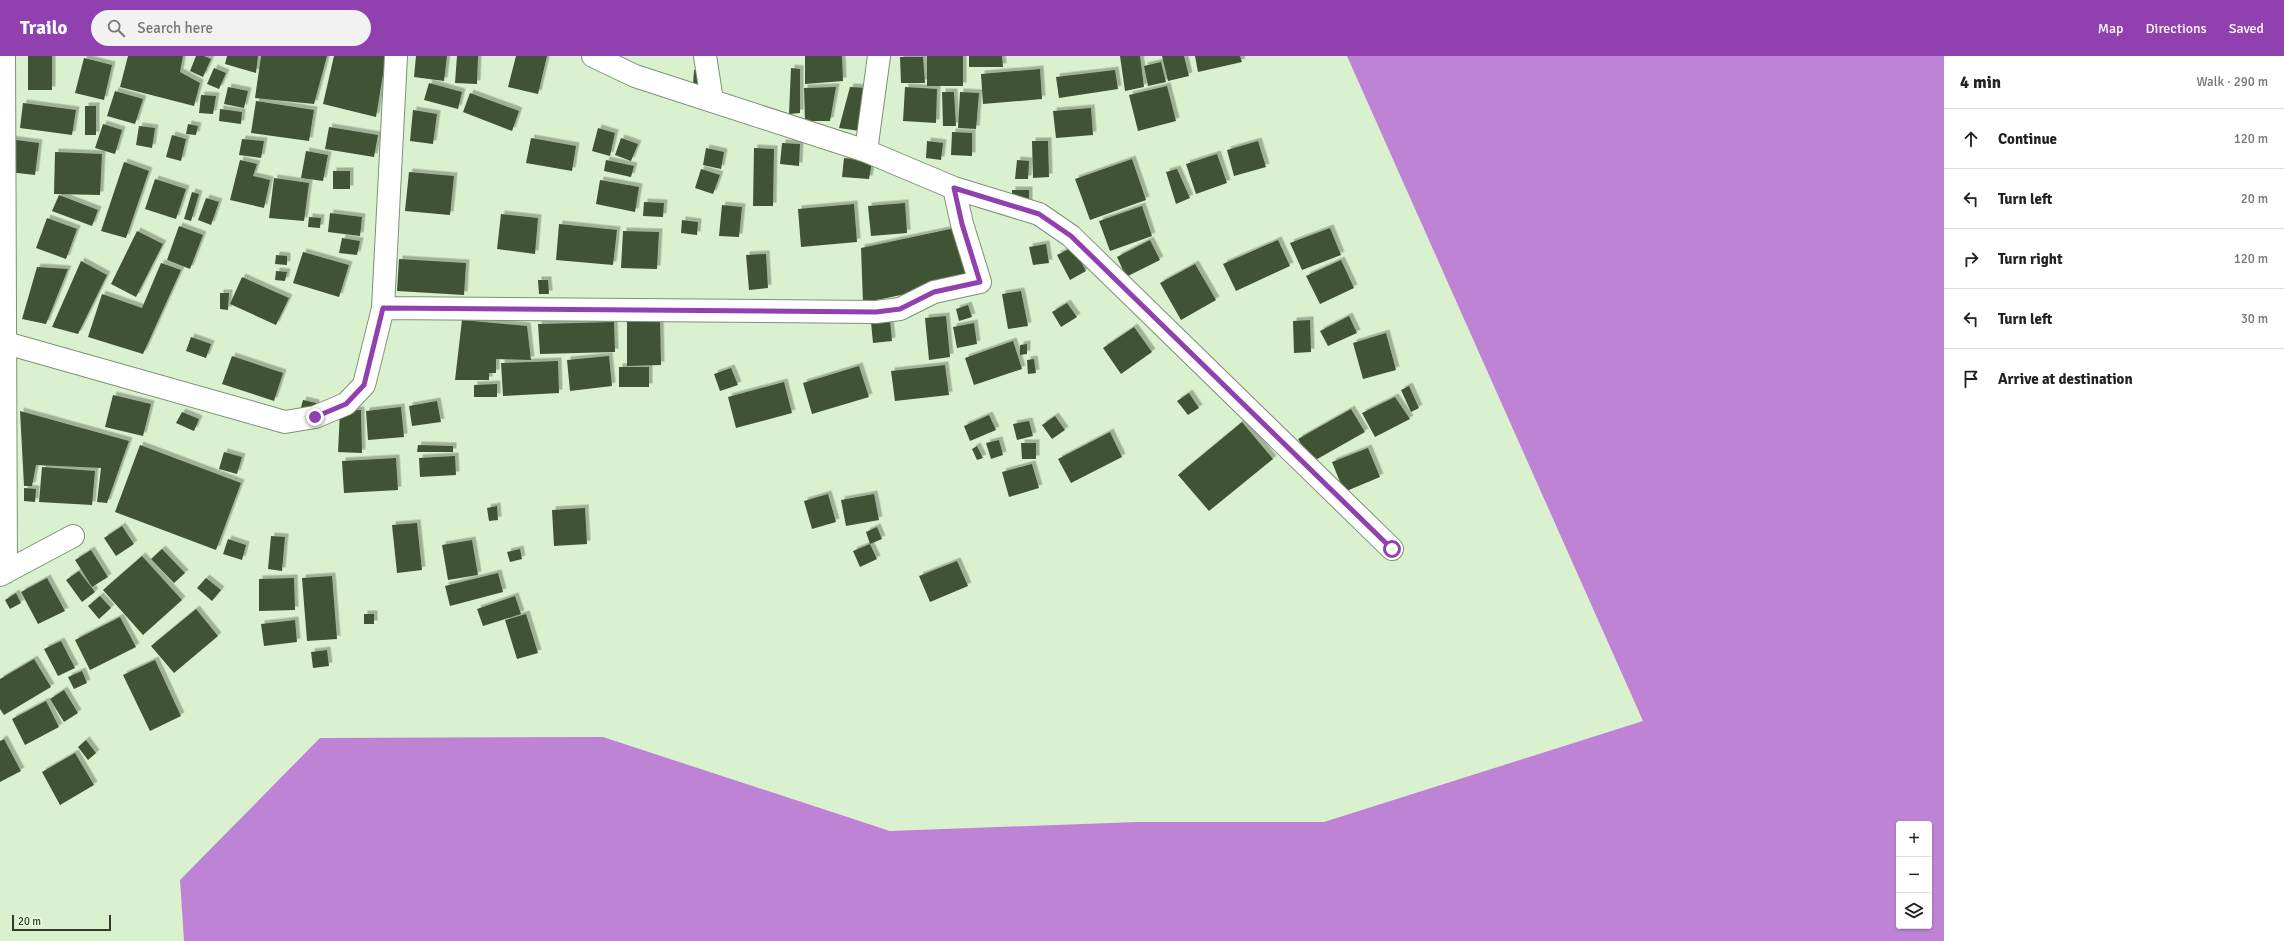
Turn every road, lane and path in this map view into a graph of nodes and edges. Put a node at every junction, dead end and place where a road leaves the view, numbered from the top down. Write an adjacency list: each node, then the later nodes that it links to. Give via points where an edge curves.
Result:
1 (4, 56): 10 (street)
2 (396, 56): 9 (street)
3 (593, 56): 6 (street, via 635,76)
4 (705, 56): 6 (street)
5 (879, 56): 7 (street)
6 (712, 100): 7 (street)
7 (866, 151): 8 (street)
8 (954, 188): 9 (street, via 980,282 934,292 900,309 876,312); 12 (street, via 1039,214 1071,236)
9 (383, 308): 10 (street, via 364,385 346,404 315,417 285,422)
10 (6, 343): 13 (street)
11 (73, 536): 13 (street)
12 (1392, 549)
13 (3, 573)

